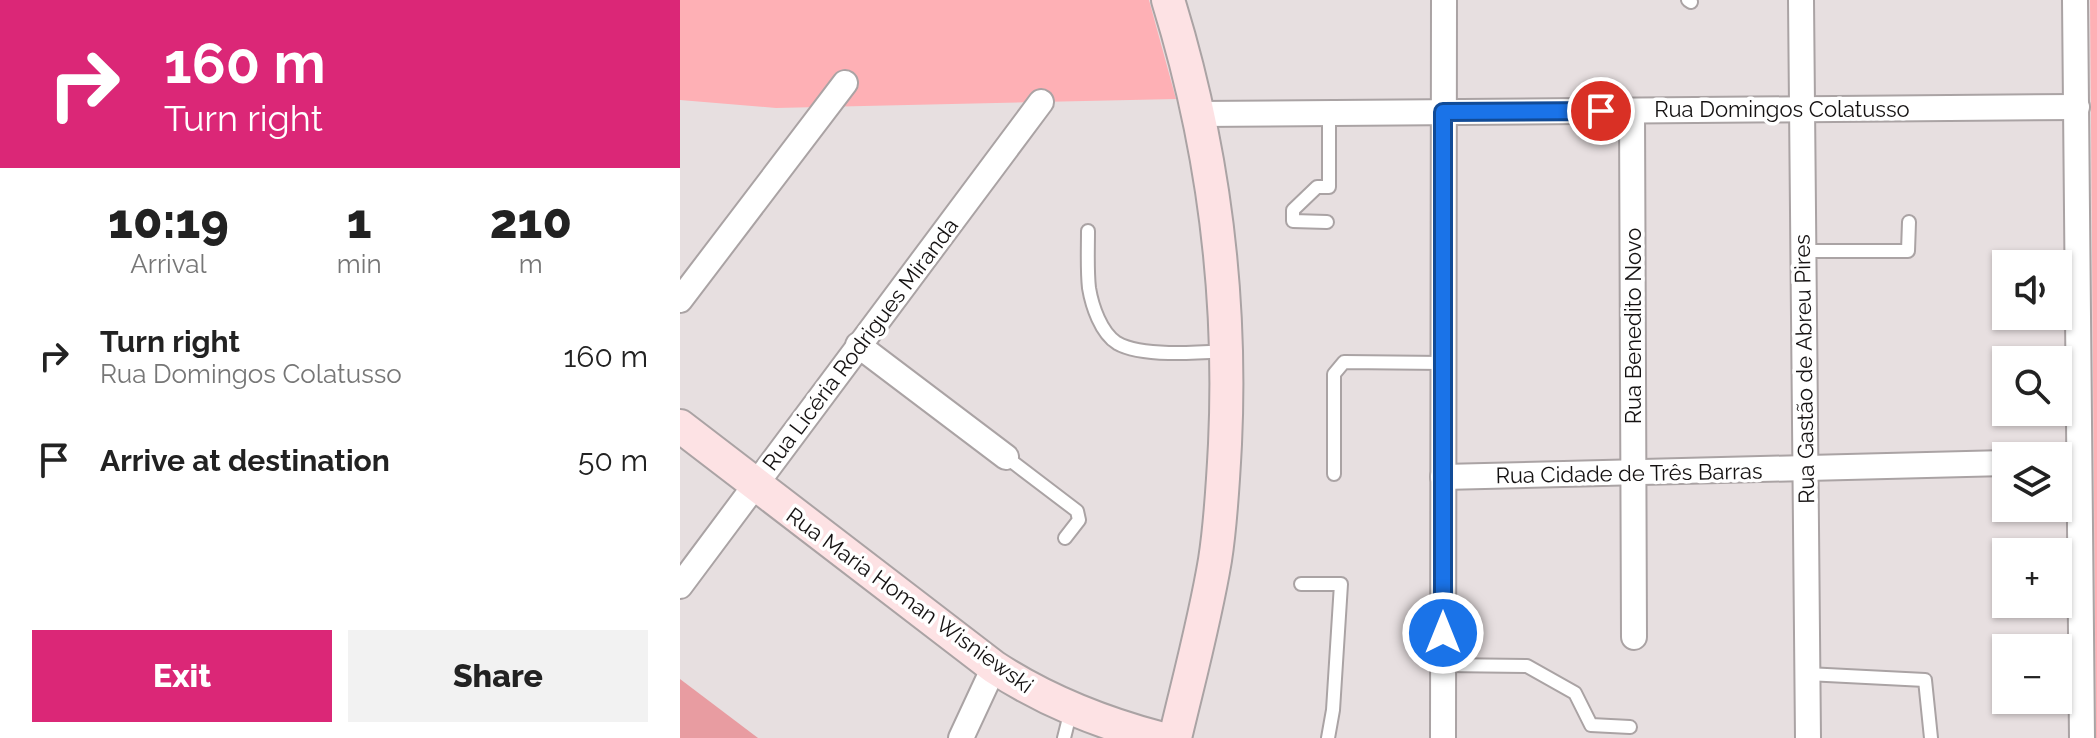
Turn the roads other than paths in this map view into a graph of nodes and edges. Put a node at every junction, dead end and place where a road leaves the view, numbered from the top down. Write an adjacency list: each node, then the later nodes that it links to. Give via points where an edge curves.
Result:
1 (1168, 0): 12 (street)
2 (1444, 0): 10 (street)
3 (1801, 0): 8 (street, Rua Gastão de Abreu Pires)
4 (2075, 0): 7 (street)
5 (845, 83): 17 (street)
6 (1041, 102): 18 (street, Rua Licéria Rodrigues Miranda)
7 (2077, 107): 8 (street, Rua Domingos Colatusso); 22 (street)
8 (1802, 109): 9 (street, Rua Domingos Colatusso); 16 (street, Rua Gastão de Abreu Pires)
9 (1632, 111): 10 (street, Rua Domingos Colatusso); 26 (street, Rua Benedito Novo)
10 (1443, 112): 11 (street, Rua Domingos Colatusso); 20 (street)
11 (1329, 113): 12 (street, Rua Domingos Colatusso); 13 (lane, via 1329,187 1317,187 1293,210 1293,221)
12 (1199, 114): 19 (street, via 1218,229)
13 (1327, 222)
14 (1909, 222): 16 (lane, via 1908,251)
15 (1088, 231): 19 (lane, via 1089,290 1099,321 1116,342 1137,350)
16 (1803, 251): 25 (street, Rua Gastão de Abreu Pires)
17 (680, 300)
18 (858, 345): 23 (street); 29 (street, Rua Licéria Rodrigues Miranda)
19 (1226, 351): 42 (street, via 1216,557)
20 (1443, 363): 27 (lane, via 1344,362 1338,367); 28 (street)
21 (680, 426): 29 (street, Rua Maria Homan Wisniewski)
22 (2069, 442)
23 (1006, 457): 31 (lane, via 1077,511 1079,520)
24 (1992, 463): 25 (street, Rua Cidade de Três Barras)
25 (1805, 469): 26 (street, Rua Cidade de Três Barras); 37 (street, Rua Gastão de Abreu Pires)
26 (1634, 473): 28 (street, Rua Cidade de Três Barras); 34 (street, Rua Benedito Novo)
27 (1334, 474)
28 (1443, 477): 35 (street)
29 (756, 484): 33 (street, Rua Licéria Rodrigues Miranda); 36 (street, Rua Maria Homan Wisniewski)
30 (2072, 522): 47 (street)
31 (1065, 538)
32 (1301, 584): 43 (lane, via 1341,584)
33 (680, 586)
34 (1634, 637)
35 (1443, 665): 39 (lane, via 1527,666 1575,693 1591,725); 44 (street)
36 (994, 667): 38 (street, Rua Maria Homan Wisniewski); 40 (street)
37 (1807, 674): 45 (street, Rua Gastão de Abreu Pires); 46 (lane, via 1925,680)
38 (1067, 724): 41 (street, Rua Maria Homan Wisniewski, via 1121,728)
39 (1630, 727)
40 (961, 738)
41 (1159, 738)
42 (1175, 738)
43 (1328, 738)
44 (1443, 738)
45 (1808, 738)
46 (1931, 738)
47 (2082, 738)

